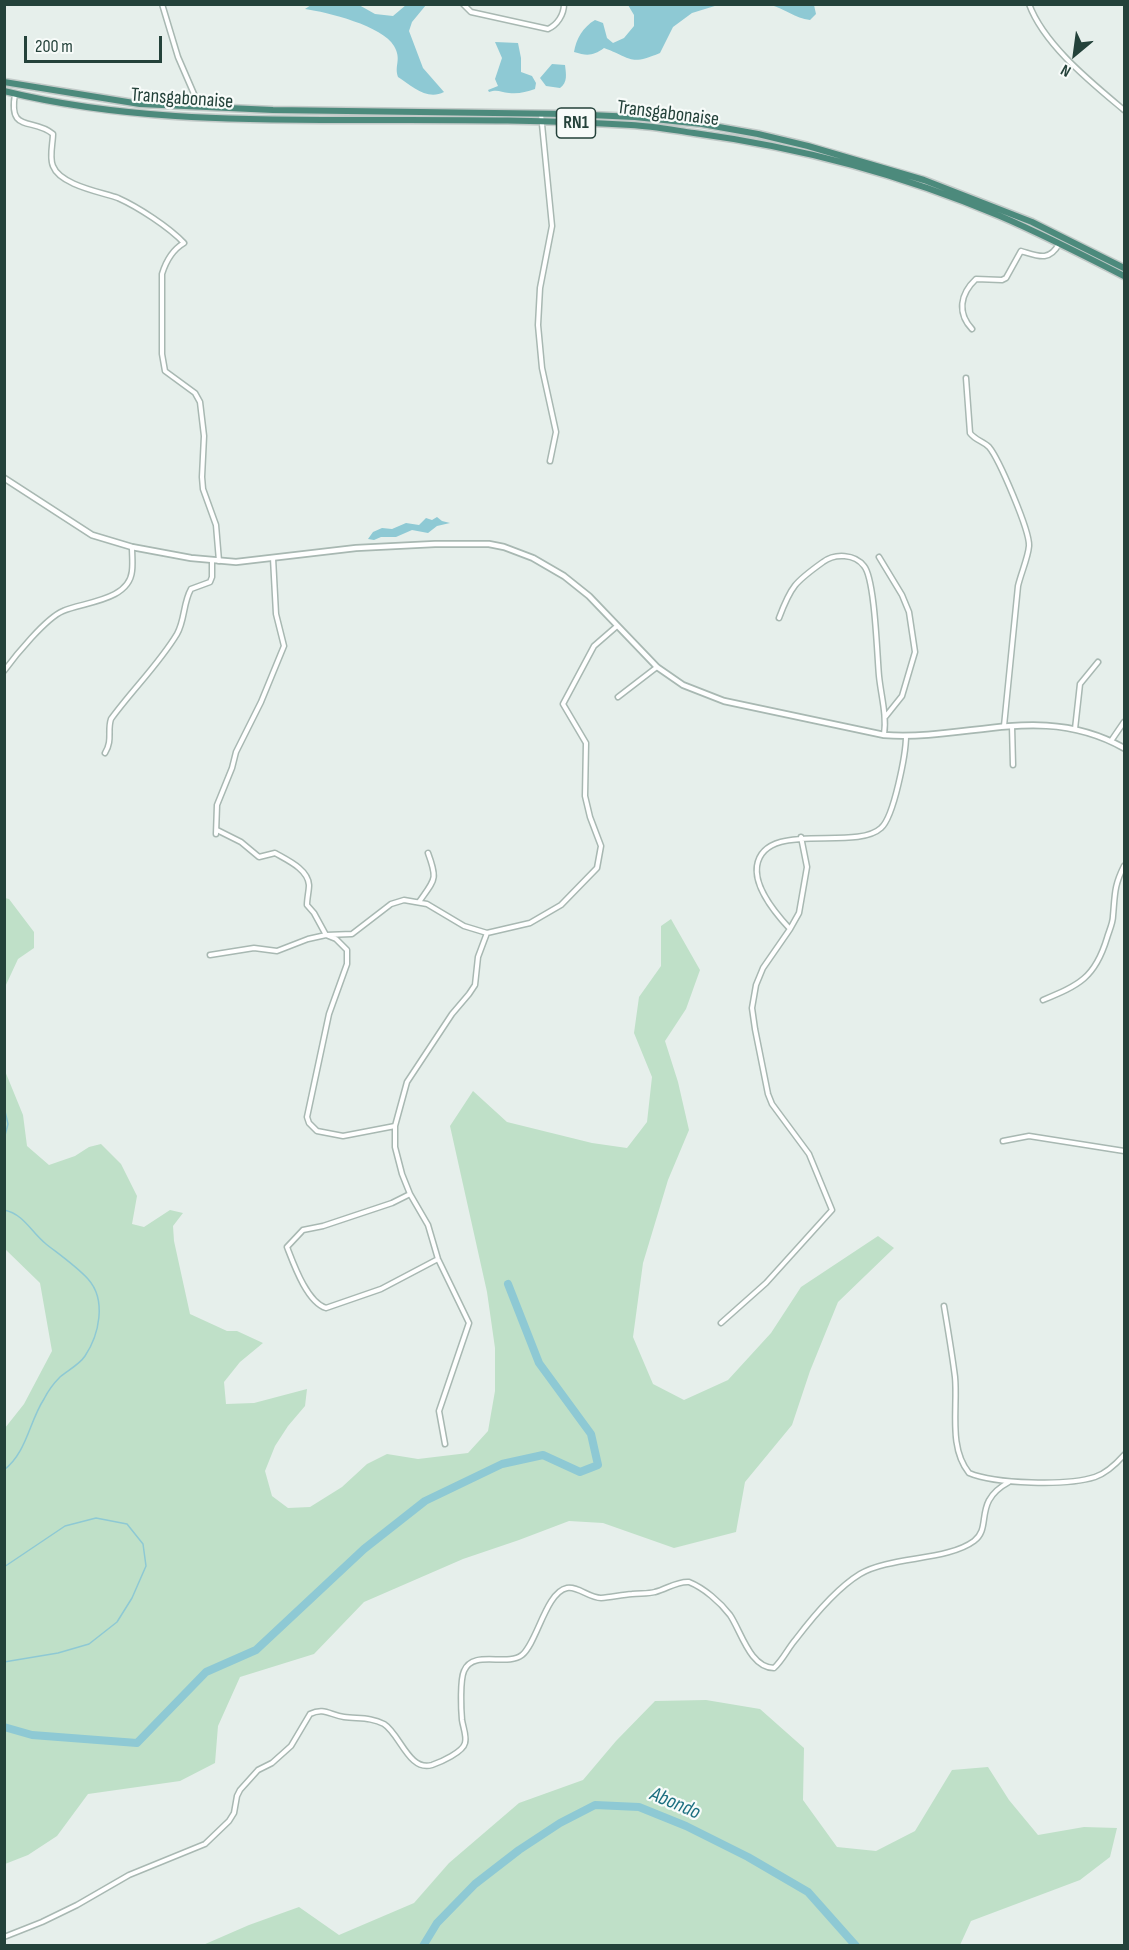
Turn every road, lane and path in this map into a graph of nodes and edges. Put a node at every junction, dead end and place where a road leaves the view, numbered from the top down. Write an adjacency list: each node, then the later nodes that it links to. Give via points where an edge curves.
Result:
1 (162, 4): 8 (street, via 177,57 194,93)
2 (464, 4): 3 (street, via 471,12 548,30 555,26)
3 (564, 4)
4 (1029, 4): 9 (street, via 1070,63)
5 (4, 82): 8 (highway, Transgabonaise / RN1, via 140,104)
6 (4, 91): 7 (highway, Transgabonaise / RN1)
7 (15, 93): 11 (highway, Transgabonaise / RN1, via 84,107 181,116); 23 (street, via 13,107 17,119 53,134 52,165 57,173 66,180 120,199 172,231 184,243 171,255 162,274 162,354 165,371 195,393 200,402 203,489 216,525)
8 (194, 107): 10 (highway, Transgabonaise / RN1)
9 (1125, 110)
10 (541, 114): 11 (street); 13 (highway, Transgabonaise / RN1, via 702,124 808,146 883,166 973,198 1041,226)
11 (542, 121): 12 (highway, Transgabonaise / RN1, via 635,125 785,149 918,186 993,213); 17 (street, via 552,226 540,288 538,325 542,368 556,432)
12 (1059, 243): 14 (highway, Transgabonaise / RN1); 15 (street, via 1048,256 1021,251 1002,280 972,282 962,312 964,321)
13 (1125, 268)
14 (1125, 276)
15 (972, 328)
16 (966, 378): 32 (street, via 970,434 989,447 1029,539 1018,586)
17 (550, 461)
18 (4, 478): 19 (street, via 92,535)
19 (132, 548): 22 (street); 28 (street, via 132,573 125,585 102,601 54,616)
20 (879, 557): 30 (street, via 909,612 915,652 902,696)
21 (273, 558): 23 (street); 25 (street, via 356,548 489,544 519,552 557,571 589,596); 47 (street, via 275,606 284,646 236,752 216,808 217,832 241,842 259,857 275,853 298,865 309,885 307,905)
22 (212, 561): 23 (street); 39 (street, via 210,582 190,589 177,633 111,719 110,744)
23 (219, 561)
24 (779, 618): 30 (street, via 794,584 828,558 842,555 864,566 872,598)
25 (617, 626): 27 (street); 46 (street, via 594,646 563,704 586,743 585,796 601,846 597,868 561,905 530,923)
26 (1098, 662): 34 (street, via 1080,684)
27 (657, 667): 29 (street); 35 (street, via 683,685 724,701)
28 (4, 671)
29 (618, 698)
30 (886, 717): 35 (street)
31 (1125, 722): 37 (street)
32 (1004, 726): 33 (street); 36 (street)
33 (1012, 726): 34 (street); 40 (street)
34 (1075, 729): 37 (street)
35 (885, 735): 36 (street)
36 (906, 736): 41 (street, via 895,796 883,826 859,838)
37 (1111, 741): 38 (street)
38 (1125, 748)
39 (105, 753)
40 (1013, 765)
41 (801, 837): 45 (street, via 807,867 799,913); 45 (street, via 771,847 758,860 758,880 775,913)
42 (428, 853): 44 (street, via 434,879)
43 (1125, 866): 49 (street, via 1114,888 1113,919 1096,967 1081,981)
44 (419, 902): 46 (street, via 464,926); 47 (street, via 404,900 391,904 352,934)
45 (790, 929): 56 (street, via 756,985 752,1008 755,1029 772,1104 809,1154 832,1210 766,1282)
46 (487, 933): 50 (street, via 478,957 475,985 407,1082)
47 (326, 935): 48 (street, via 277,951 254,948); 50 (street, via 336,939 348,954 329,1014 313,1084 309,1123 316,1131 343,1136)
48 (210, 955)
49 (1043, 1000)
50 (395, 1126): 53 (street, via 394,1147)
51 (1002, 1141): 52 (street, via 1029,1136)
52 (1125, 1151)
53 (410, 1194): 54 (street, via 428,1225); 54 (street, via 303,1230 287,1246 293,1262 309,1294 326,1308 381,1289)
54 (438, 1259): 57 (street, via 469,1323 439,1411)
55 (944, 1306): 59 (street, via 955,1377 959,1452 969,1473)
56 (721, 1323)
57 (445, 1444)
58 (1125, 1455): 59 (street, via 1094,1477)
59 (1009, 1482): 60 (street, via 994,1492 987,1503 977,1539 959,1548 860,1575 822,1608 774,1668 760,1664 729,1614 689,1582 654,1593 598,1598 563,1589 521,1656 479,1660 465,1668 465,1743 447,1758 434,1765 423,1765 407,1754 394,1731 382,1723 327,1711 314,1712 286,1751 245,1784 229,1821 205,1844 129,1875 77,1905)
60 (4, 1937)

